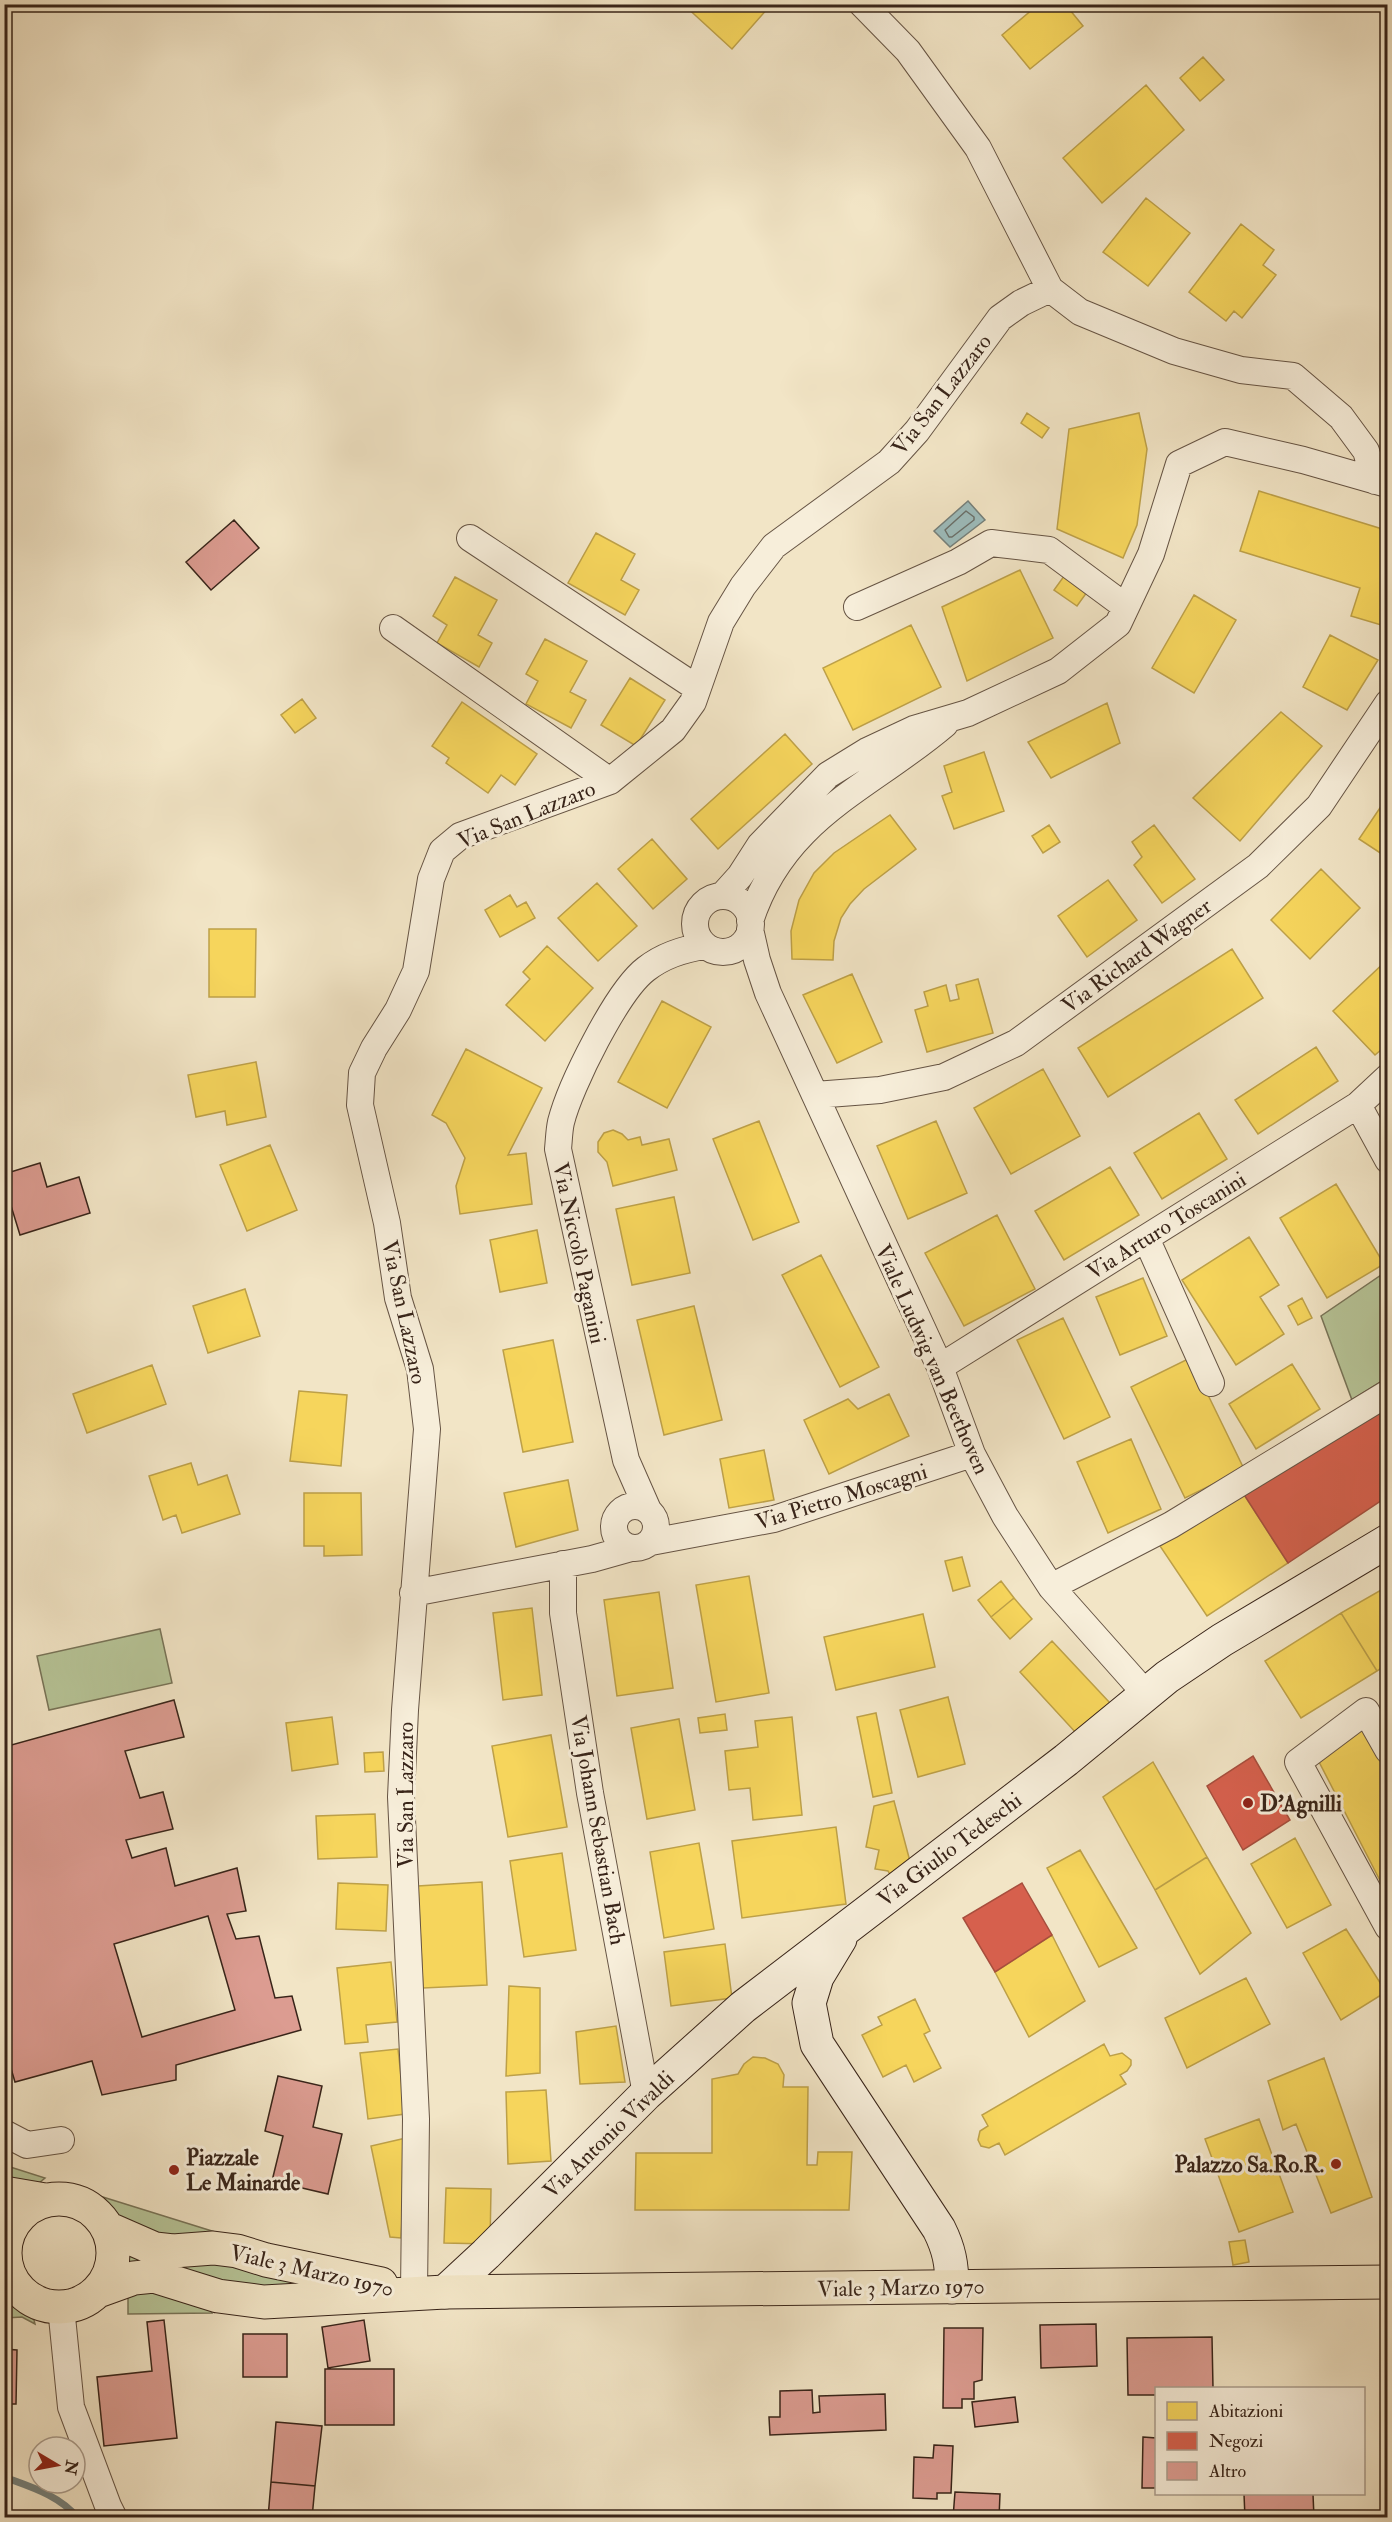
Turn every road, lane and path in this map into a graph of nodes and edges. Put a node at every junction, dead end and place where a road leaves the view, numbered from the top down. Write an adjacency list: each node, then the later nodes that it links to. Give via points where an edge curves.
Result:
1 (862, 4): 2 (street, via 908,51 978,148)
2 (1050, 289): 3 (street, via 1080,312 1174,351 1241,370 1293,376 1341,417 1366,451); 8 (street, Via San Lazzaro, via 1000,318 917,431 889,462 774,546 721,622)
3 (1381, 482): 6 (street, via 1225,442 1179,464 1151,554)
4 (470, 538): 8 (street)
5 (857, 606): 6 (street, via 958,562 991,543 1049,550)
6 (1126, 607): 10 (street, via 1118,624 1058,671)
7 (393, 628): 11 (street)
8 (697, 688): 11 (street, Via San Lazzaro, via 693,702 673,730)
9 (1388, 703): 17 (street, Via Richard Wagner, via 1319,806 1258,866 1016,1043 944,1077 880,1090)
10 (950, 720): 12 (street, via 914,729 828,775 760,845); 13 (street, via 918,747 826,810 793,842 756,902)
11 (610, 781): 32 (street, Via San Lazzaro, via 460,836 442,851 431,879 416,971 362,1073 360,1105 387,1223 398,1298 420,1369 427,1429)
12 (722, 896): 13 (street, via 744,906); 14 (street, via 704,903 695,920 696,930)
13 (750, 925): 14 (street, via 747,937 735,950); 15 (street, Viale Ludwig van Beethoven)
14 (712, 949): 15 (street, Viale Ludwig van Beethoven, via 750,973); 25 (street, Via Niccolò Paganini, via 684,948 644,970 620,998 589,1055 560,1123 558,1149 626,1460)
15 (768, 993): 17 (street, Viale Ludwig van Beethoven)
16 (1388, 1077): 18 (street, Via Arturo Toscanini)
17 (815, 1095): 21 (street, Viale Ludwig van Beethoven)
18 (1358, 1105): 19 (street); 20 (street, Via Arturo Toscanini)
19 (1388, 1160)
20 (1146, 1238): 21 (street, Via Arturo Toscanini); 22 (street)
21 (940, 1367): 24 (street, Viale Ludwig van Beethoven)
22 (1211, 1383)
23 (1388, 1393): 31 (street, via 1172,1525)
24 (972, 1454): 27 (street, Via Pietro Moscagni, via 774,1519); 31 (street, Viale Ludwig van Beethoven, via 1005,1516)
25 (651, 1513): 26 (street, via 628,1506 617,1515); 27 (street, Via Pietro Moscagni); 29 (street, via 656,1529)
26 (613, 1528): 29 (street, via 619,1541); 30 (street, Via Pietro Moscagni, via 591,1549)
27 (710, 1533): 29 (street, Via Pietro Moscagni)
28 (1388, 1541): 33 (street, Via Giulio Tedeschi, via 1222,1640)
29 (641, 1545): 30 (street, Via Pietro Moscagni)
30 (563, 1564): 32 (street, Via Pietro Moscagni); 39 (street, Via Johann Sebastian Bach, via 563,1613 590,1793)
31 (1051, 1587): 33 (street, Viale Ludwig van Beethoven)
32 (413, 1593): 48 (street, Via San Lazzaro, via 401,1797 416,2119)
33 (1146, 1694): 36 (street, Via Giulio Tedeschi)
34 (1388, 1750): 35 (street, via 1366,1711 1298,1762)
35 (1388, 1927)
36 (845, 1929): 37 (street, Via Antonio Vivaldi); 38 (street, Via Giulio Tedeschi, via 817,1977)
37 (776, 1983): 38 (street, via 800,1990); 39 (street, Via Antonio Vivaldi, via 743,2007)
38 (809, 2003): 46 (street, Via Giulio Tedeschi, via 817,2044 939,2229 949,2249)
39 (646, 2094): 48 (street, Via Antonio Vivaldi, via 486,2254)
40 (4, 2133): 41 (street, via 27,2145)
41 (61, 2140)
42 (4, 2193): 43 (main road)
43 (45, 2200): 44 (main road, via 81,2203 97,2213); 49 (main road, via 29,2208 8,2235 8,2270 16,2285)
44 (107, 2228): 47 (main road, via 113,2261); 48 (main road, Viale 3 Marzo 1970, via 156,2249 237,2251)
45 (1388, 2283): 46 (main road, Viale 3 Marzo 1970)
46 (952, 2287): 48 (main road, Viale 3 Marzo 1970)
47 (98, 2291): 48 (main road, Viale 3 Marzo 1970, via 134,2278 154,2276 241,2300); 50 (main road)
48 (429, 2292)
49 (16, 2295): 50 (main road)
50 (61, 2307): 51 (street, via 71,2407)
51 (114, 2517)

